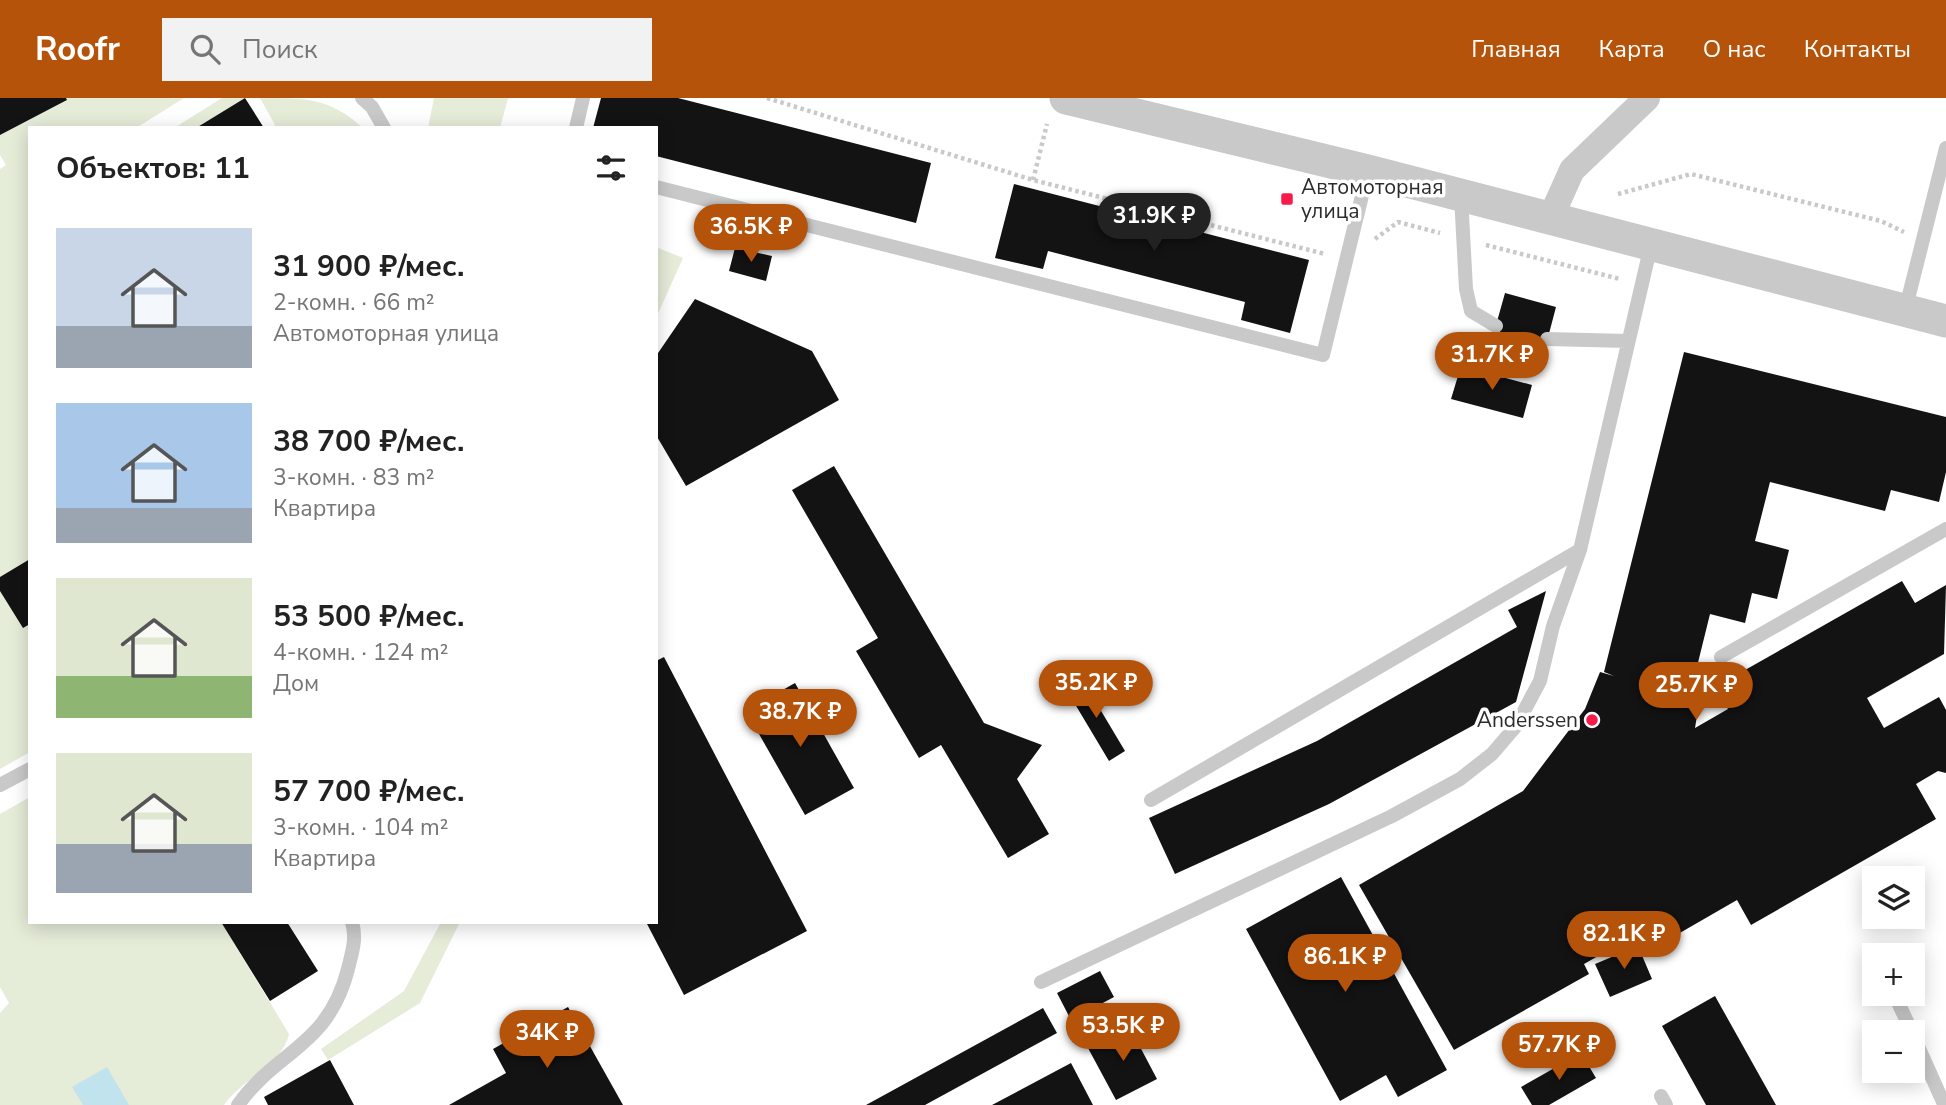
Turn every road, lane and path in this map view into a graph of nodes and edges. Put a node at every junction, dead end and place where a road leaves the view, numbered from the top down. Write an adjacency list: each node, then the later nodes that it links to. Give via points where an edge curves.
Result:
1 (362, 98): 6 (lane)
2 (583, 98): 7 (lane)
3 (767, 98): 10 (path)
4 (1647, 98): 14 (street, via 1572,170)
5 (1056, 111): 9 (street); 10 (path)
6 (383, 126)
7 (576, 126)
8 (1946, 148): 16 (lane)
9 (1368, 171): 13 (street); 18 (lane)
10 (1032, 180): 18 (path)
11 (658, 188): 18 (lane, via 1323,355)
12 (1618, 194): 16 (path, via 1691,174 1881,221)
13 (1461, 196): 14 (street); 15 (lane)
14 (1550, 219): 17 (street)
15 (1464, 239): 18 (path, via 1398,222); 19 (path); 22 (lane, via 1471,311)
16 (1923, 241): 20 (lane)
17 (1651, 245): 19 (lane); 20 (street)
18 (1346, 260)
19 (1642, 285): 24 (lane)
20 (1905, 310): 21 (street)
21 (1946, 321)
22 (1496, 326)
23 (1547, 339): 24 (lane)
24 (1628, 341): 26 (lane)
25 (1946, 529): 27 (lane)
26 (1580, 550): 30 (lane); 32 (lane, via 1553,626 1540,681 1516,726 1492,754 1460,779 1392,816)
27 (1721, 657)
28 (28, 770): 29 (lane)
29 (0, 785)
30 (1151, 800)
31 (353, 924): 35 (lane, via 356,936 343,990 327,1021)
32 (1041, 982)
33 (1925, 1064): 34 (lane)
34 (1942, 1103)
35 (238, 1105)

